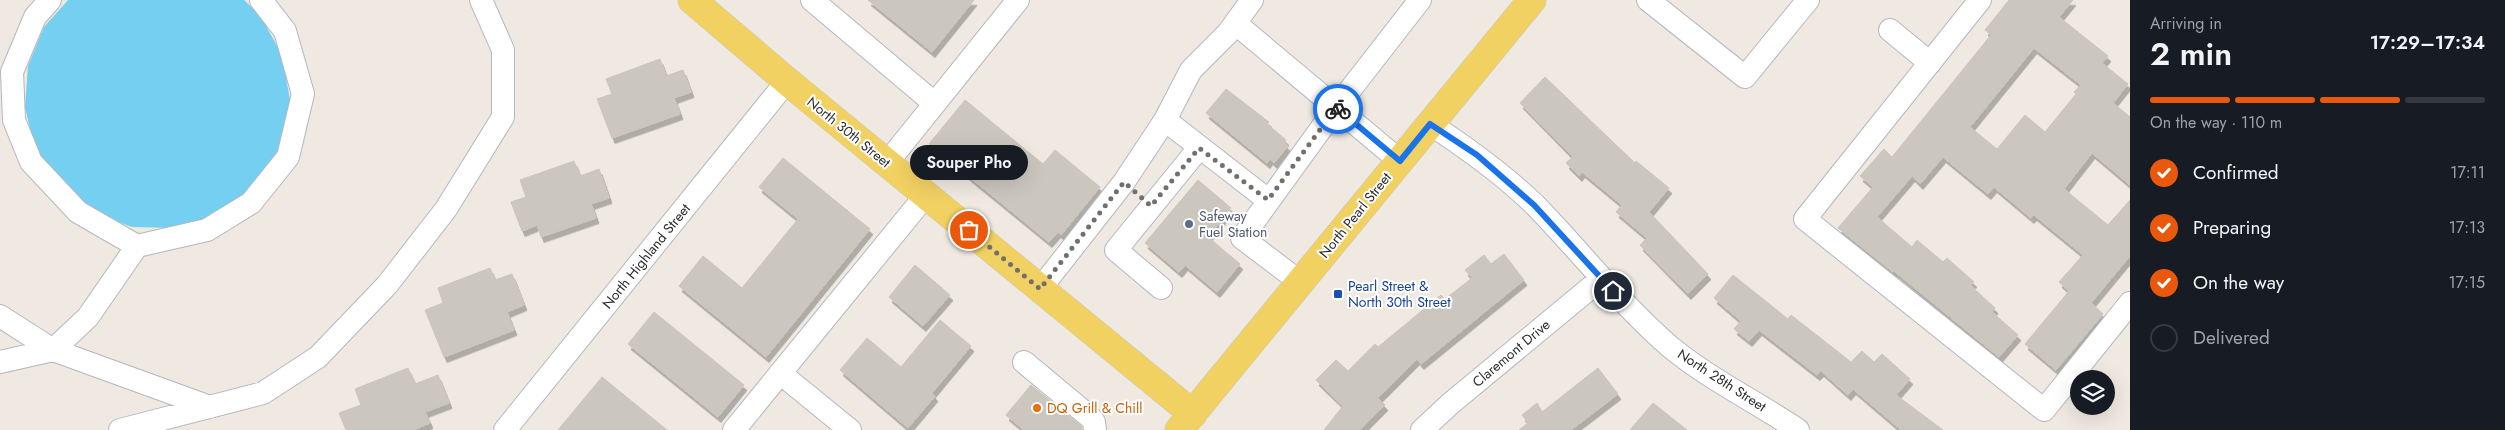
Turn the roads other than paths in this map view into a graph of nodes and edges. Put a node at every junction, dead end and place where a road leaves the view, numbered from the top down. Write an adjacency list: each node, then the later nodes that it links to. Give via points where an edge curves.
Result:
1 (50, 0): 28 (street, via 35,17 12,72 14,120 30,162 78,212)
2 (261, 0): 28 (street, via 285,31 303,94 288,157 251,203 207,230)
3 (481, 0): 39 (street, via 503,50 503,117 446,210 387,285 318,358 264,393)
4 (692, 0): 16 (main road, North 30th Street)
5 (812, 0): 17 (street)
6 (1018, 0): 17 (street)
7 (1252, 0): 13 (street)
8 (1420, 0): 18 (street)
9 (1532, 0): 20 (main road, North Pearl Street)
10 (1648, 0): 11 (street, via 1745,77)
11 (1808, 0)
12 (1980, 0): 15 (street)
13 (1235, 23): 18 (street); 19 (street, via 1191,70)
14 (1890, 30): 15 (street)
15 (1930, 62): 33 (street, via 1806,219 2044,410)
16 (787, 81): 23 (main road, North 30th Street); 42 (street, North Highland Street)
17 (934, 104): 23 (street)
18 (1336, 108): 22 (street); 26 (street)
19 (1164, 120): 21 (street); 24 (street)
20 (1430, 124): 22 (main road, North Pearl Street); 29 (street, North 28th Street, via 1477,155 1534,205)
21 (1199, 148): 26 (street); 27 (street)
22 (1400, 161): 30 (main road, North Pearl Street)
23 (886, 162): 25 (main road, North 30th Street)
24 (1124, 182): 27 (street); 32 (street)
25 (926, 195): 32 (main road, North 30th Street); 38 (street)
26 (1268, 200): 30 (street, via 1242,238)
27 (1151, 206): 31 (street, via 1116,250)
28 (137, 246): 35 (street, via 88,317)
29 (1601, 279): 46 (street, Claremont Drive); 47 (street, North 28th Street, via 1691,363)
30 (1300, 282): 40 (main road, North Pearl Street)
31 (1161, 288)
32 (1040, 289): 40 (main road, North 30th Street)
33 (2130, 303)
34 (0, 316): 35 (street)
35 (53, 350): 36 (street); 39 (street)
36 (0, 362)
37 (1024, 362): 45 (street, via 1090,417)
38 (780, 373): 43 (street); 44 (street)
39 (210, 407): 41 (street)
40 (1186, 422)
41 (120, 430)
42 (505, 430)
43 (734, 430)
44 (850, 430)
45 (1095, 430)
46 (1422, 430)
47 (1798, 430)

